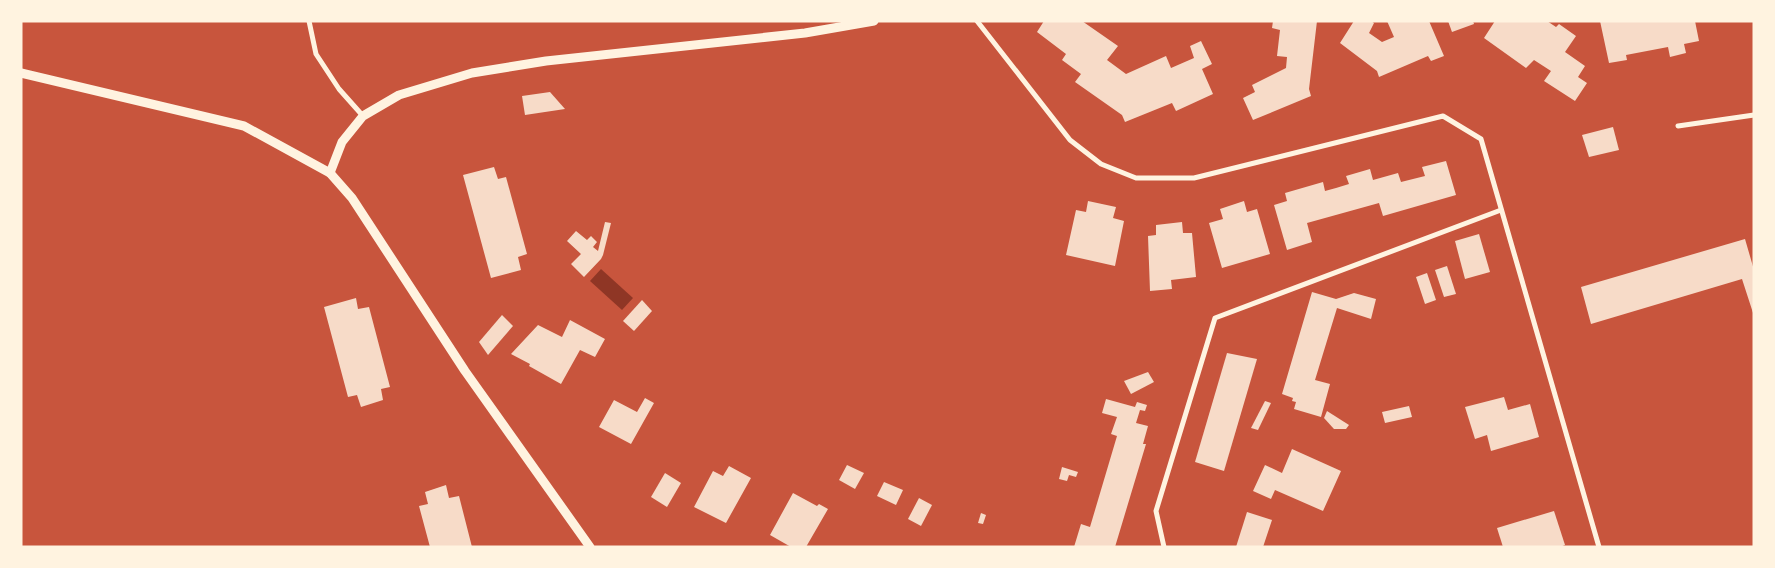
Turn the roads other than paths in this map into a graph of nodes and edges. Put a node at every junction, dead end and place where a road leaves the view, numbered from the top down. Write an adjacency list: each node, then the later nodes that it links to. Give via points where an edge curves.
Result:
1 (309, 21): 5 (street, via 316,54 338,89)
2 (874, 21): 5 (street, via 805,33 546,61 472,73 399,95)
3 (977, 21): 9 (street, via 1070,140 1101,164 1136,178 1194,178 1443,116 1481,139)
4 (21, 73): 8 (street, via 244,126)
5 (363, 116): 8 (street, via 342,142)
6 (1754, 116): 7 (street)
7 (1678, 126)
8 (330, 173): 10 (street, via 352,198 464,371)
9 (1501, 210): 11 (street, via 1215,318 1156,511); 12 (street)
10 (590, 547)
11 (1164, 547)
12 (1599, 547)

